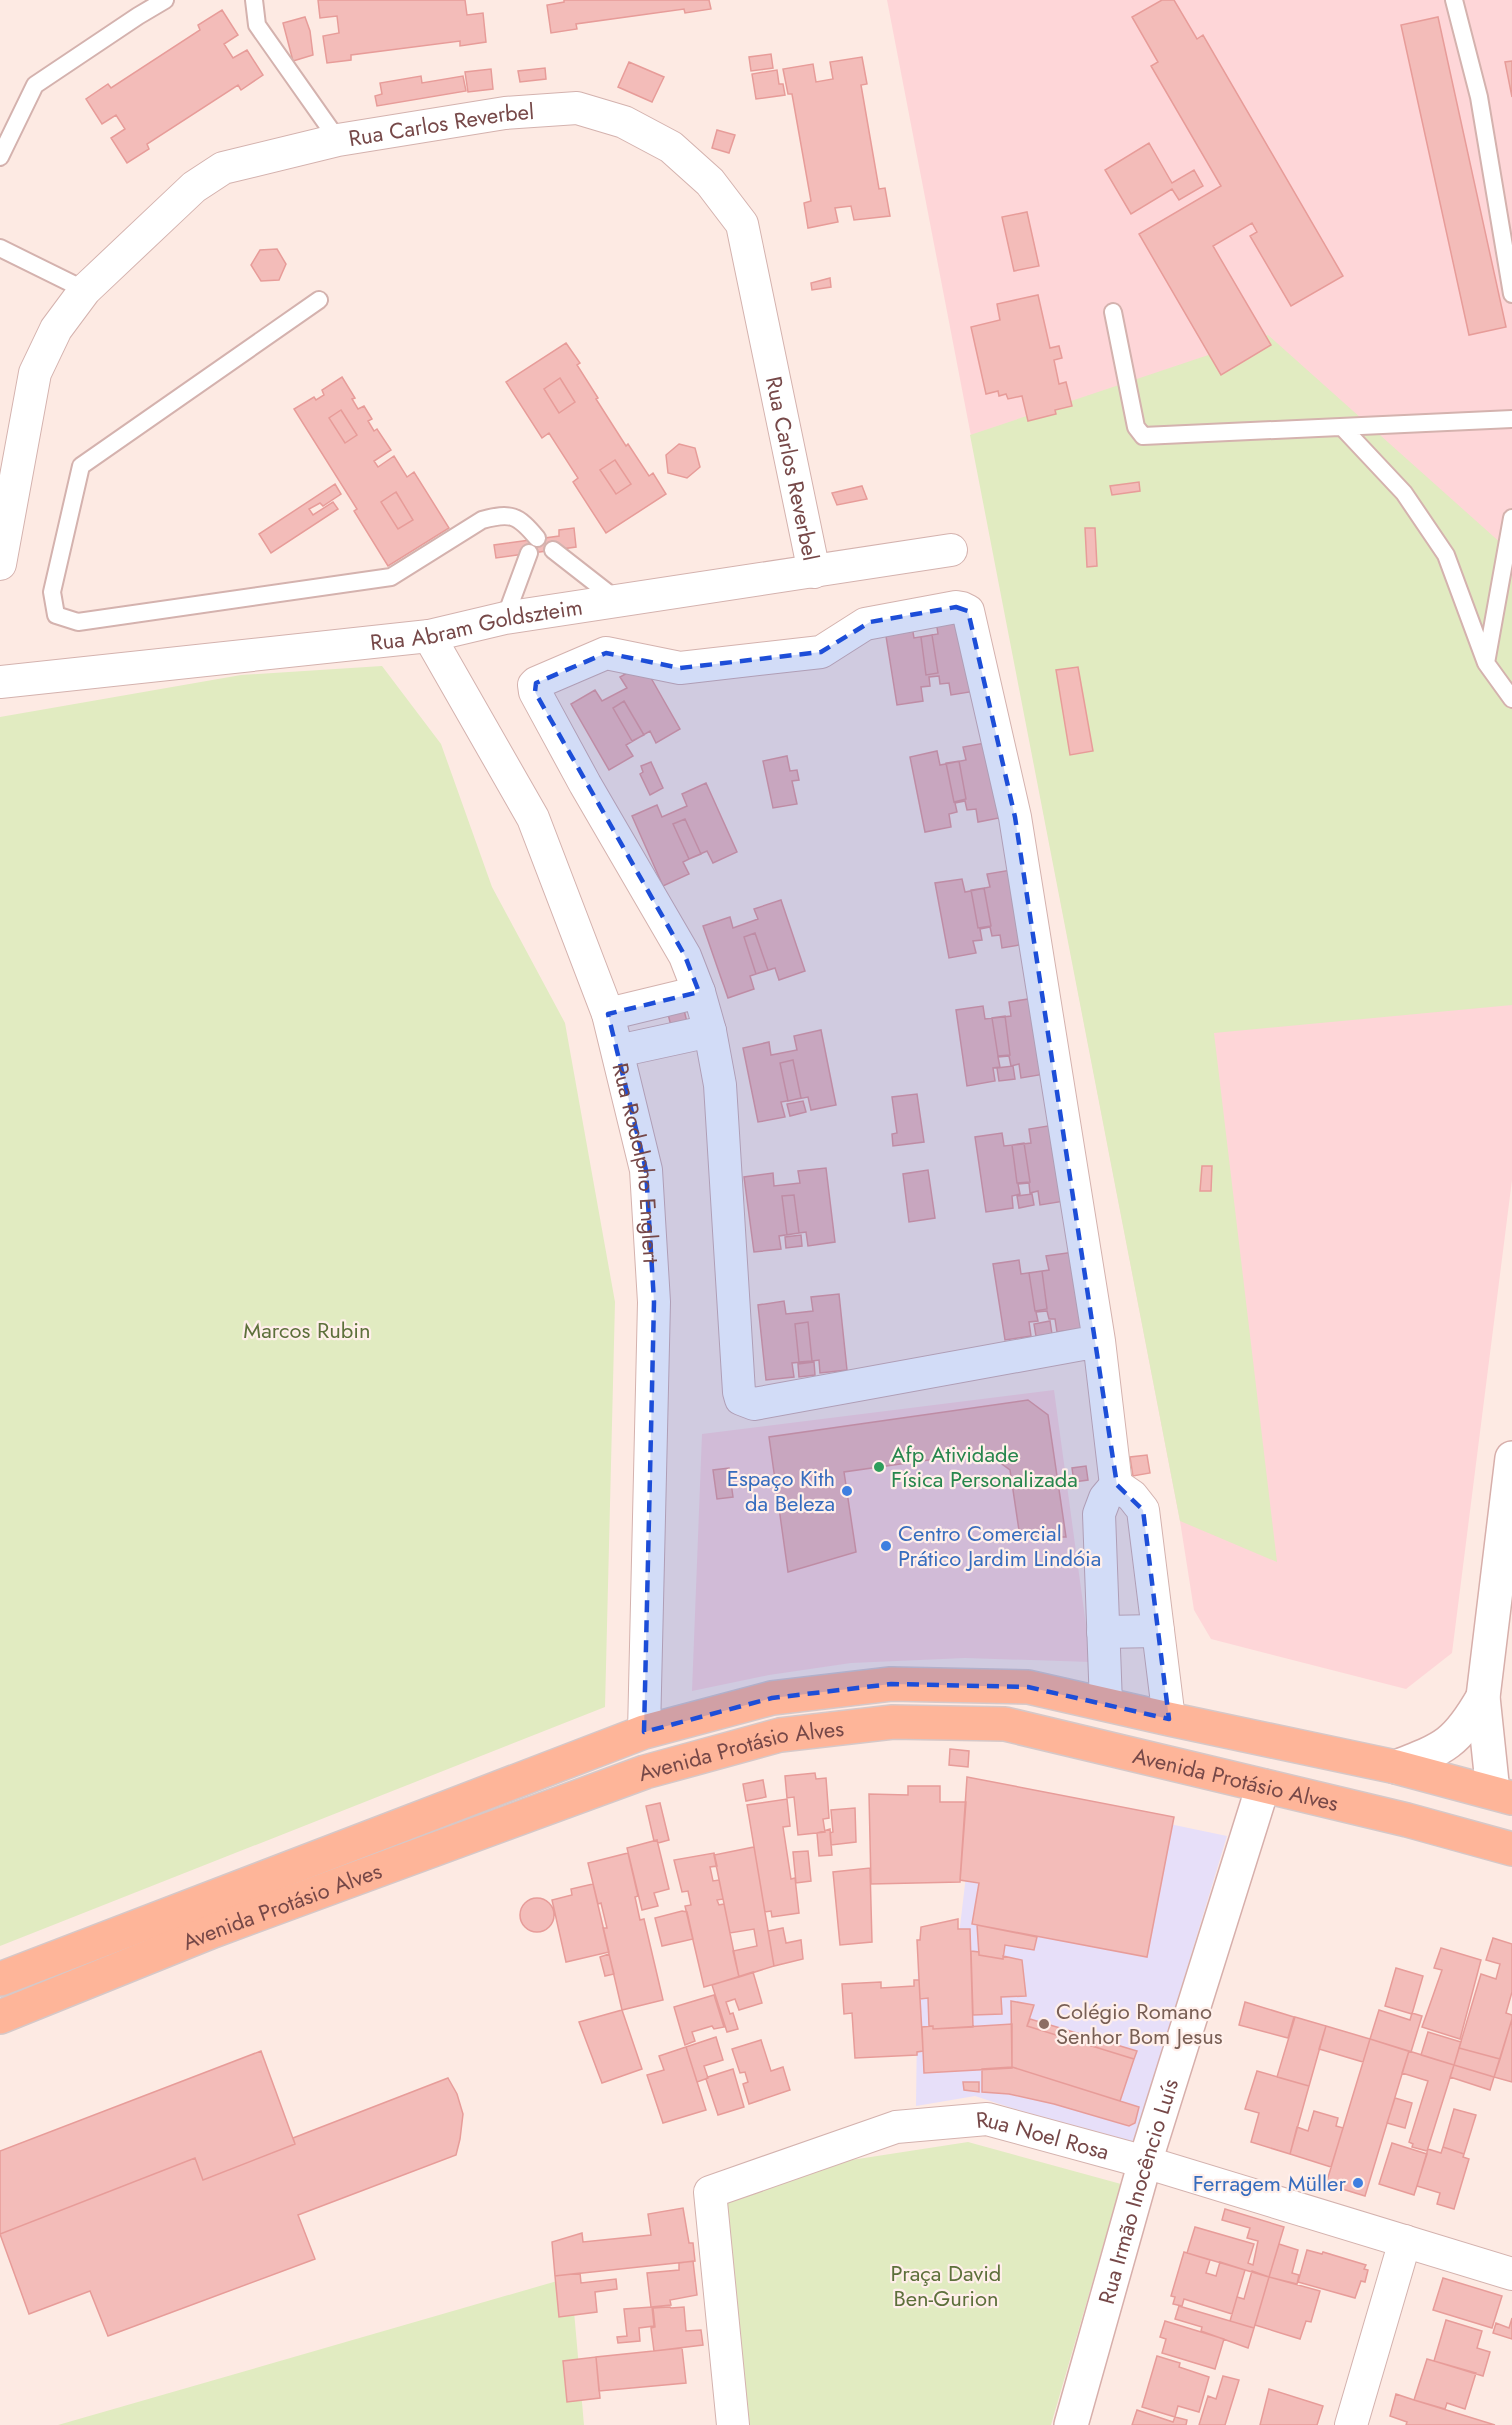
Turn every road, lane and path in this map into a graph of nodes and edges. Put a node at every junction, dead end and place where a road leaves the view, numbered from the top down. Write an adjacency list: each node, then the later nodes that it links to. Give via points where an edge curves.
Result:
1 (165, 0): 5 (lane, via 35,85)
2 (254, 0): 4 (lane, via 257,25)
3 (1454, 0): 8 (lane, via 1479,97)
4 (338, 140): 7 (street, Rua Carlos Reverbel, via 223,168 194,187); 17 (street, Rua Carlos Reverbel, via 505,112 577,108 624,122 671,147 710,182 742,224)
5 (0, 157)
6 (0, 248): 7 (lane)
7 (85, 290): 16 (street, Rua Carlos Reverbel, via 56,329 35,373)
8 (1512, 294)
9 (319, 300): 19 (lane, via 81,466 52,592 56,615 78,622 391,577 482,520 499,515 523,521 533,546)
10 (1113, 312): 12 (lane, via 1136,427 1143,436)
11 (1512, 419): 12 (lane)
12 (1342, 428): 21 (lane, via 1404,493 1446,555)
13 (1512, 518): 21 (lane)
14 (553, 550): 18 (lane)
15 (951, 550): 17 (street, Rua Abram Goldszteim)
16 (0, 564)
17 (814, 572): 18 (street, Rua Abram Goldszteim)
18 (617, 601): 19 (street, Rua Abram Goldszteim)
19 (505, 618): 20 (street, Rua Abram Goldszteim)
20 (429, 636): 22 (street, Rua Abram Goldszteim); 25 (street, Rua Rodolpho Englert, via 533,818)
21 (1486, 663): 23 (lane)
22 (0, 682)
23 (1512, 699)
24 (699, 992): 25 (street); 26 (street); 28 (street, via 686,956 585,784 534,686 606,653 680,668 810,653 827,650 870,622 956,608 968,611 1015,818)
25 (608, 1014): 27 (street, Rua Rodolpho Englert)
26 (710, 1031): 27 (street); 28 (street, via 720,1085 741,1399 754,1404)
27 (618, 1051): 36 (street, Rua Rodolpho Englert, via 646,1170 654,1302)
28 (1099, 1341): 30 (street)
29 (1512, 1458): 33 (street)
30 (1116, 1485): 31 (street, via 1143,1510); 32 (street, via 1099,1514)
31 (1158, 1631): 32 (street); 35 (street)
32 (1103, 1632): 34 (street)
33 (1483, 1697): 38 (street, via 1451,1742); 40 (street)
34 (1106, 1704): 35 (main road, Avenida Protásio Alves); 36 (main road, Avenida Protásio Alves, via 1028,1687 891,1684 772,1698)
35 (1169, 1719): 38 (main road, Avenida Protásio Alves)
36 (644, 1732): 43 (main road, Avenida Protásio Alves)
37 (1512, 1748): 40 (street)
38 (1396, 1767): 40 (main road, Avenida Protásio Alves)
39 (1263, 1786): 41 (main road, Avenida Protásio Alves); 44 (main road, Avenida Protásio Alves, via 1005,1724 893,1722 780,1735 645,1772 213,1931); 45 (street, Rua Irmão Inocêncio Luís)
40 (1503, 1795): 41 (main road); 42 (main road, via 1498,1823)
41 (1407, 1820): 42 (main road, Avenida Protásio Alves)
42 (1509, 1848)
43 (0, 1979)
44 (0, 2017)
45 (1145, 2162): 46 (street, Rua Noel Rosa); 48 (street, Rua Noel Rosa, via 987,2119 896,2127 710,2192); 49 (street, Rua Irmão Inocêncio Luís)
46 (1405, 2241): 47 (street, Rua Noel Rosa); 50 (street)
47 (1512, 2274)
48 (733, 2425)
49 (1071, 2425)
50 (1351, 2425)

